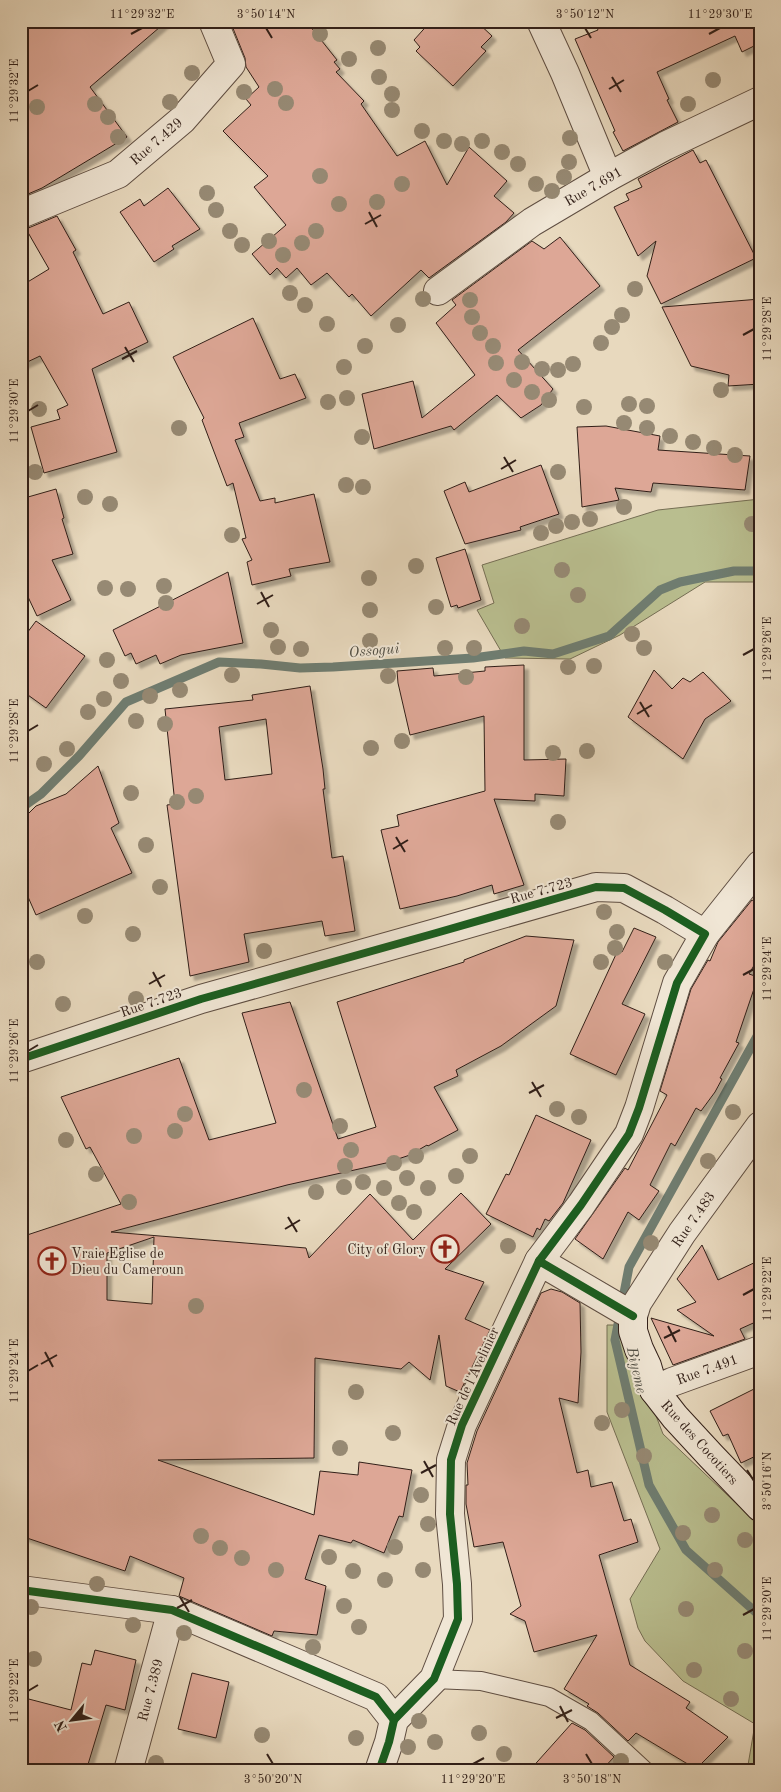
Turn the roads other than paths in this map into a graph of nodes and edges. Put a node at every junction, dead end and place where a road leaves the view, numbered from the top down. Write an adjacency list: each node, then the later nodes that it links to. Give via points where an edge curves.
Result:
1 (214, 21): 5 (street, Rue 7.429, via 231,64 182,120 118,174)
2 (541, 21): 4 (street)
3 (760, 101): 4 (street, Rue 7.691)
4 (608, 177): 6 (street, Rue 7.691, via 532,222)
5 (21, 214)
6 (438, 290)
7 (760, 865): 8 (street)
8 (705, 934): 9 (street, Rue 7.723, via 624,888 596,886 200,999); 11 (street, via 677,983 628,1134 581,1206)
9 (21, 1059)
10 (760, 1126): 12 (street, Rue 7.483, via 682,1233 637,1303)
11 (539, 1262): 12 (street); 18 (street, Rue de l'Avelinier, via 462,1425 451,1460 450,1514 458,1619)
12 (633, 1316): 14 (street, Rue des Cocotiers, via 636,1340)
13 (760, 1350): 14 (street, Rue 7.491)
14 (654, 1390): 15 (street, Rue des Cocotiers, via 675,1417)
15 (760, 1507)
16 (21, 1590): 17 (street)
17 (172, 1610): 19 (street, via 376,1697); 20 (street, Rue 7.389)
18 (434, 1678): 19 (street, Rue de l'Avelinier); 22 (lane, via 481,1681 549,1697 591,1721)
19 (394, 1720): 21 (street)
20 (128, 1771)
21 (379, 1771)
22 (645, 1771)

